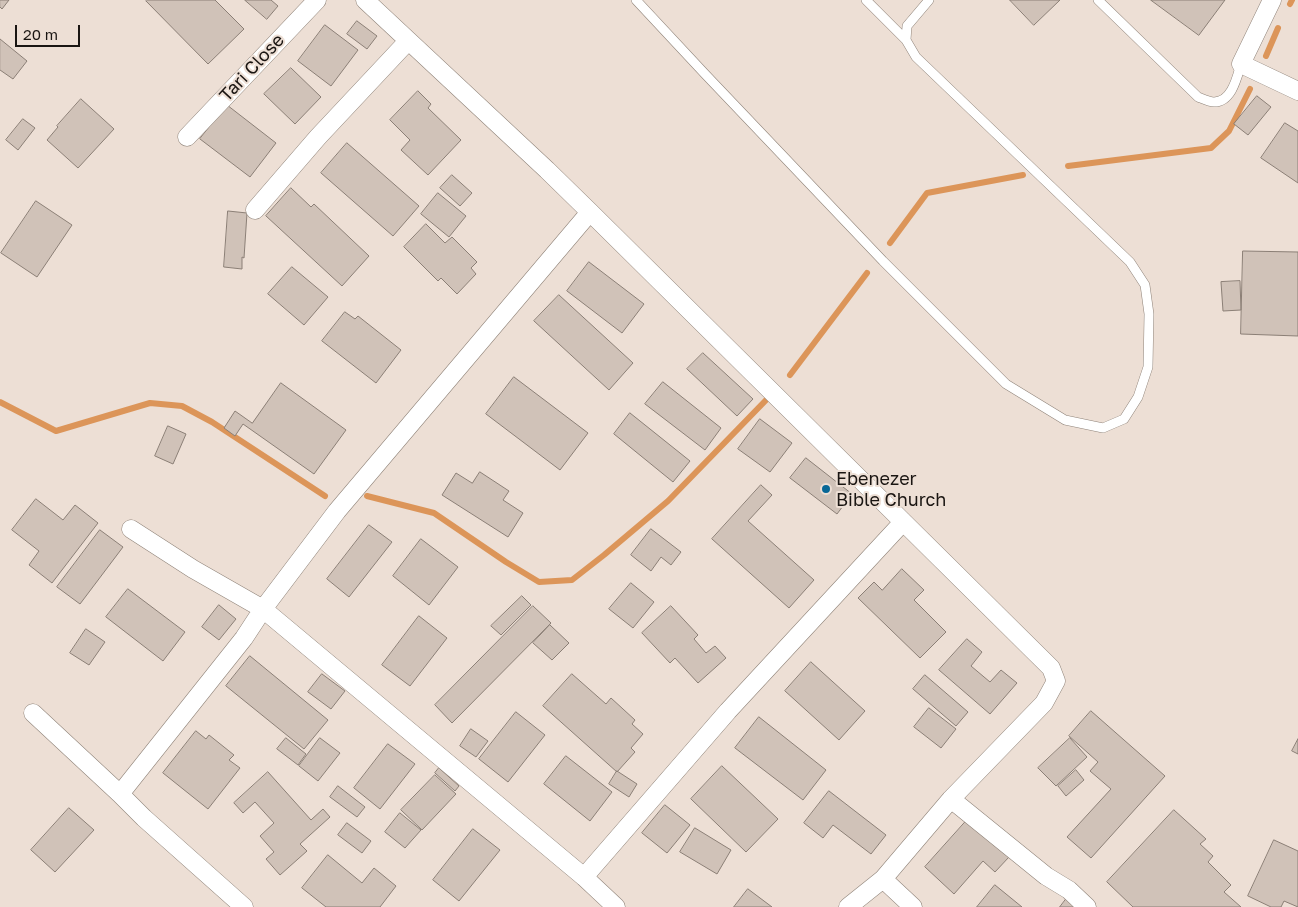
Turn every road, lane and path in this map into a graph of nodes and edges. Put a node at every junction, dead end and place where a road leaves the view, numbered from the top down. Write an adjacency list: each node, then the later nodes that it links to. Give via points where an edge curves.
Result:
1 (317, 0): 12 (street, Tari Close)
2 (365, 0): 8 (street)
3 (636, 0): 9 (lane, via 876,254 1006,384 1065,420 1103,428 1124,419 1138,397 1148,367 1149,314 1145,286 1130,262 916,57)
4 (866, 0): 9 (lane)
5 (929, 0): 9 (lane, via 907,26)
6 (1098, 0): 10 (lane, via 1198,97 1214,102 1224,100 1234,87)
7 (1272, 0): 10 (street)
8 (408, 40): 13 (street); 14 (street)
9 (906, 40)
10 (1241, 64): 11 (street)
11 (1298, 91)
12 (187, 136)
13 (256, 210)
14 (590, 212): 15 (street); 17 (street, via 337,511)
15 (904, 522): 20 (street, via 1051,668 1056,681 1044,703); 21 (street, via 728,710)
16 (131, 529): 17 (street)
17 (263, 608): 19 (street, via 244,638); 21 (street)
18 (33, 713): 19 (street)
19 (120, 794): 23 (street)
20 (951, 799): 22 (street); 27 (street)
21 (584, 877): 24 (street)
22 (882, 879): 25 (street); 26 (street)
23 (244, 907)
24 (616, 907)
25 (848, 907)
26 (913, 907)
27 (1087, 907)

